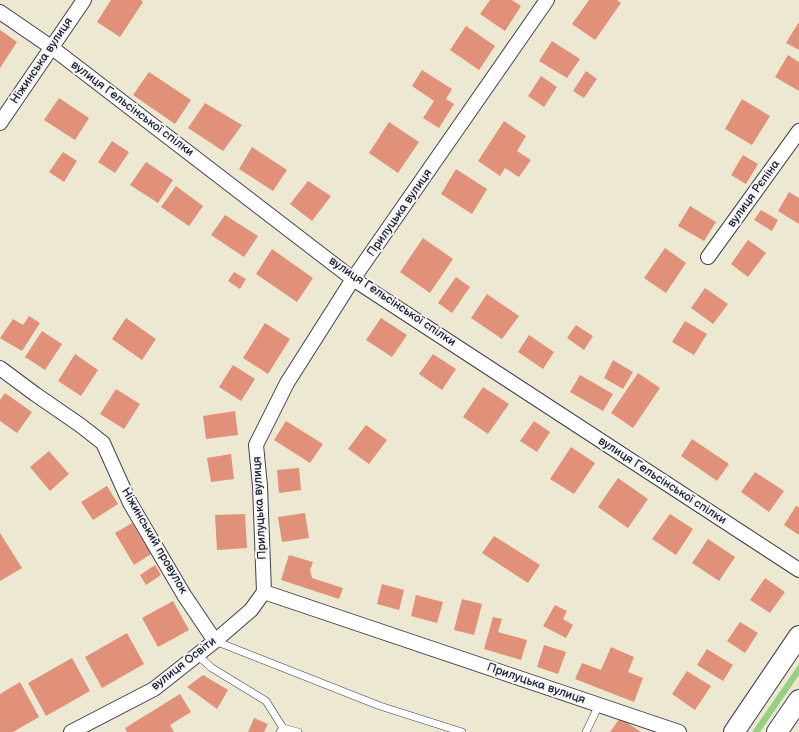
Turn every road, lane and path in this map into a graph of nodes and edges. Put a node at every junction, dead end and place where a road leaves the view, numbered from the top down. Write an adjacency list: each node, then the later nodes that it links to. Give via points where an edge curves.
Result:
1 (84, 0): 4 (street, Ніжинська вулиця)
2 (547, 0): 8 (street, Прилуцька вулиця)
3 (0, 12): 4 (street, вулиця Гельсінської спілки)
4 (51, 47): 5 (street, Ніжинська вулиця); 8 (street, вулиця Гельсінської спілки)
5 (0, 123)
6 (799, 131): 7 (street, вулиця Рєпіна)
7 (708, 257)
8 (353, 279): 10 (street, вулиця Гельсінської спілки); 11 (street, Прилуцька вулиця, via 287,383 256,445)
9 (0, 368): 13 (street, Ніжинський провулок, via 103,443 130,503 180,589)
10 (799, 570)
11 (264, 592): 13 (street, вулиця Освіти, via 251,610); 16 (street, Прилуцька вулиця)
12 (799, 636): 23 (main road)
13 (214, 641): 14 (street, вулиця Освіти); 20 (lane, via 380,706)
14 (197, 655): 17 (lane, via 212,668 266,701); 18 (street, вулиця Освіти, via 154,689)
15 (799, 700): 24 (main road)
16 (599, 705): 21 (lane); 22 (street, Прилуцька вулиця)
17 (282, 730): 19 (lane)
18 (71, 732)
19 (298, 732)
20 (462, 732)
21 (586, 732)
22 (679, 732)
23 (734, 732)
24 (777, 732)

